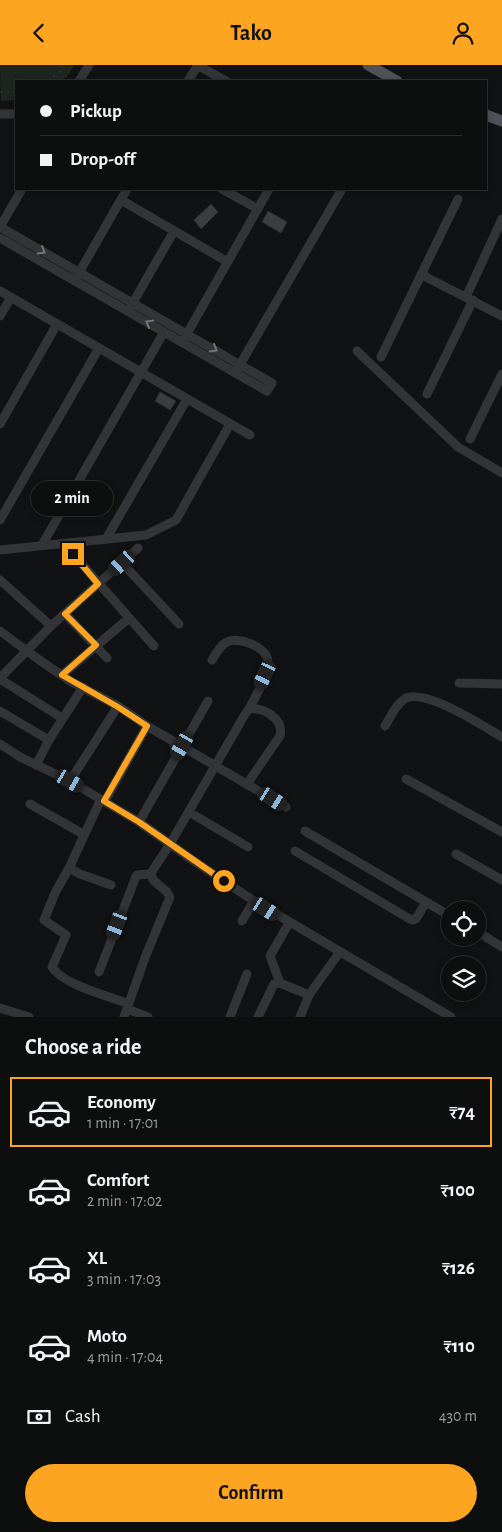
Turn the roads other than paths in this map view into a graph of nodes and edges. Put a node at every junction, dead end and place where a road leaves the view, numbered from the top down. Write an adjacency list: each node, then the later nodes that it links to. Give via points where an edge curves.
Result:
1 (89, 65): 4 (street)
2 (198, 65): 5 (street); 6 (street)
3 (368, 65): 7 (main road)
4 (80, 80)
5 (189, 80)
6 (224, 80)
7 (395, 80)
8 (0, 114): 9 (street)
9 (15, 114)
10 (487, 115): 11 (main road)
11 (502, 121)
12 (21, 190): 21 (street)
13 (126, 190): 18 (street)
14 (224, 190): 19 (street)
15 (269, 190): 19 (street)
16 (341, 190): 40 (street)
17 (458, 199): 25 (street)
18 (120, 200): 22 (street); 26 (street)
19 (258, 209): 24 (street)
20 (502, 219): 29 (street)
21 (0, 227): 26 (street, one-way to 26)
22 (174, 231): 24 (street); 30 (street)
23 (0, 238): 26 (street)
24 (228, 262): 35 (street)
25 (422, 275): 29 (street); 39 (street)
26 (77, 277): 30 (street)
27 (0, 291): 28 (street)
28 (11, 297): 31 (street); 33 (street)
29 (469, 299): 32 (street); 44 (street)
30 (130, 307): 34 (street, one-way to 30); 35 (street)
31 (0, 316)
32 (502, 316)
33 (57, 324): 37 (street); 46 (street)
34 (164, 332): 36 (street); 41 (street)
35 (187, 334): 36 (street); 40 (street, one-way to 40)
36 (182, 343): 42 (street)
37 (99, 348): 41 (street); 51 (street)
38 (357, 351): 50 (street, via 458,447)
39 (381, 357)
40 (240, 365): 42 (street); 42 (street, via 272,383 267,391)
41 (141, 373): 45 (street); 53 (street)
42 (235, 373)
43 (502, 374): 49 (street)
44 (427, 395)
45 (186, 399): 47 (street); 52 (street)
46 (0, 424)
47 (230, 424): 48 (street); 52 (street, via 176,520 146,535)
48 (250, 435)
49 (470, 439)
50 (502, 473)
51 (0, 520)
52 (106, 539): 53 (street)
53 (42, 545): 55 (street)
54 (138, 548): 57 (street)
55 (0, 550)
56 (73, 554): 59 (street)
57 (122, 563): 59 (street); 62 (street)
58 (0, 580): 63 (street)
59 (98, 584): 60 (street); 61 (street)
60 (65, 614): 63 (street); 65 (street)
61 (129, 618): 65 (street); 66 (street)
62 (179, 624)
63 (51, 626): 67 (street)
64 (0, 631): 67 (street)
65 (96, 645): 68 (street); 70 (street)
66 (154, 646)
67 (26, 651): 70 (street); 71 (street)
68 (107, 658)
69 (212, 660): 77 (street, via 227,641 234,640 259,647 266,654 265,675)
70 (62, 675): 74 (street)
71 (0, 678): 79 (street)
72 (458, 683): 73 (street)
73 (502, 684)
74 (83, 687): 76 (street); 79 (street)
75 (208, 701): 85 (street)
76 (118, 707): 80 (street); 89 (street)
77 (249, 709): 87 (street); 90 (street, via 270,715 282,729)
78 (0, 711): 83 (street)
79 (62, 718): 83 (street)
80 (147, 726): 85 (street); 91 (street)
81 (385, 726): 82 (street, via 397,705 407,698 419,696 436,700)
82 (502, 737)
83 (49, 740): 86 (street)
84 (0, 744): 86 (street)
85 (182, 746): 87 (street); 95 (street)
86 (36, 765): 89 (street)
87 (216, 765): 90 (street); 94 (street)
88 (406, 779): 97 (street)
89 (70, 781): 91 (street)
90 (247, 783): 93 (street)
91 (103, 800): 95 (street); 98 (street)
92 (30, 804): 98 (street)
93 (286, 807)
94 (190, 812): 99 (street); 100 (street)
95 (139, 822): 99 (street)
96 (305, 831): 108 (street)
97 (502, 832)
98 (83, 834): 103 (street)
99 (170, 844): 104 (street); 107 (street)
100 (248, 847)
101 (295, 851): 108 (street, via 408,918 416,919)
102 (456, 854): 105 (street)
103 (69, 868): 106 (street); 120 (street, via 44,920 66,935 52,967 67,980)
104 (151, 874): 115 (street, via 138,875 135,879); 120 (street, via 170,897)
105 (502, 880)
106 (111, 885)
107 (254, 901): 110 (street); 111 (street)
108 (426, 902): 109 (street)
109 (441, 911)
110 (242, 921)
111 (289, 923): 114 (street); 117 (street, via 270,956)
112 (486, 937): 113 (street)
113 (502, 947)
114 (339, 953): 118 (street); 126 (street)
115 (99, 972)
116 (247, 974): 123 (street)
117 (280, 983): 118 (street); 124 (street, via 272,986)
118 (309, 995): 125 (street)
119 (0, 1008): 121 (street)
120 (127, 1010): 122 (street)
121 (29, 1017)
122 (148, 1017)
123 (230, 1017)
124 (258, 1017)
125 (300, 1017)
126 (451, 1017)

